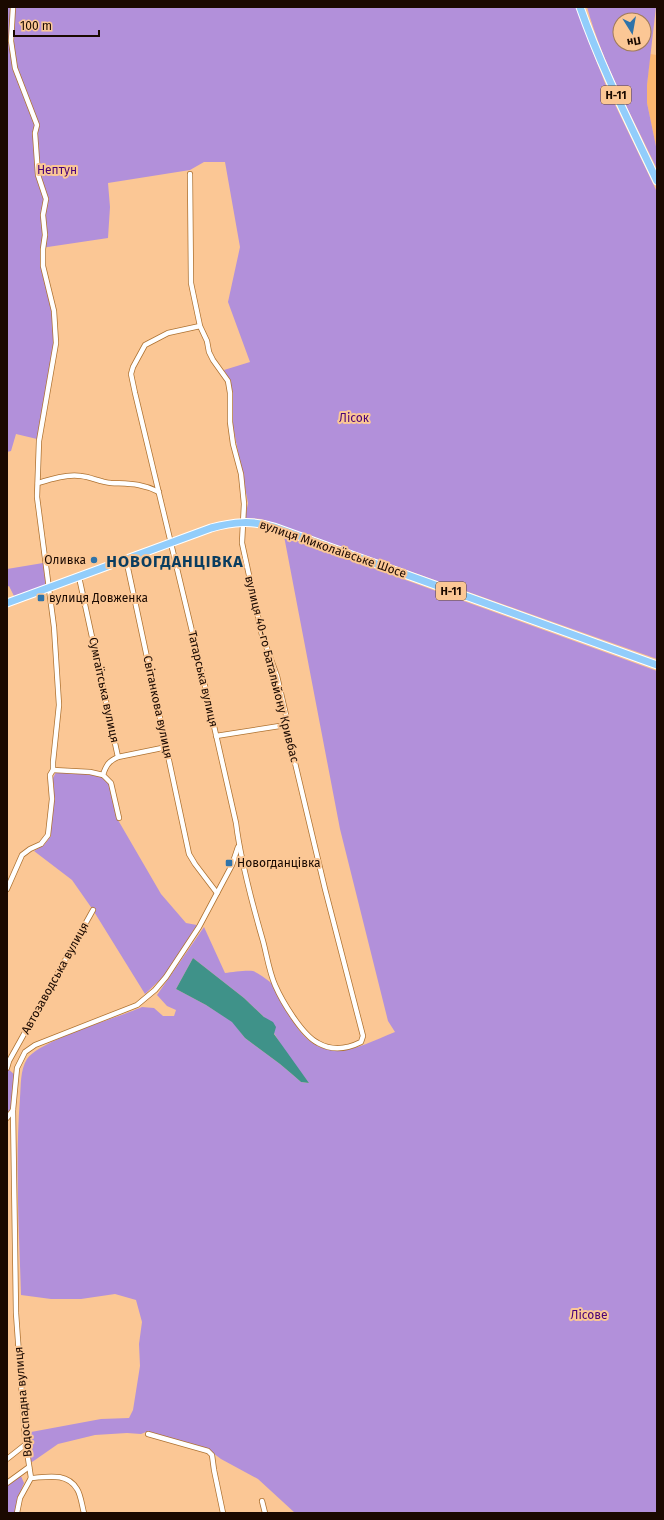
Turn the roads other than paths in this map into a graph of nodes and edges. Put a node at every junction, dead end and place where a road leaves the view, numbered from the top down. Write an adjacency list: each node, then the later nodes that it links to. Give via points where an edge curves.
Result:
1 (13, 7): 6 (street, via 11,41 16,68 37,125 35,133 38,175 46,199 43,216 43,266 54,311 56,343 39,441)
2 (580, 7): 4 (main road, Н-11, via 612,86)
3 (190, 174): 5 (street, вулиця 40-го Батальйону Кривбас, via 191,282)
4 (657, 181)
5 (200, 326): 7 (street, Татарська вулиця, via 168,333 145,345 131,374); 8 (street, вулиця 40-го Батальйону Кривбас, via 213,360 228,381 233,444 241,474)
6 (38, 482): 7 (street, via 79,476 137,484); 12 (street, via 38,512)
7 (159, 492): 9 (street, Татарська вулиця)
8 (243, 522): 9 (main road, вулиця Миколаївське Шосе / Н-11, via 211,528); 14 (main road, вулиця Миколаївське Шосе / Н-11, via 274,527); 15 (street, вулиця 40-го Батальйону Кривбас, via 242,543 262,635 277,676)
9 (172, 543): 10 (main road, вулиця Миколаївське Шосе / Н-11); 16 (street, Татарська вулиця)
10 (126, 559): 11 (main road, вулиця Миколаївське Шосе / Н-11); 17 (street, Світанкова вулиця)
11 (79, 577): 12 (main road, вулиця Миколаївське Шосе / Н-11); 18 (street, Сумгаїтська вулиця)
12 (49, 588): 13 (main road, вулиця Миколаївське Шосе / Н-11); 19 (street, via 59,705)
13 (7, 603)
14 (657, 665)
15 (286, 726): 16 (street); 26 (street, вулиця 40-го Батальйону Кривбас, via 363,1036 361,1042 355,1045)
16 (216, 736): 22 (street, Татарська вулиця)
17 (167, 747): 18 (street); 24 (street, Світанкова вулиця, via 189,854)
18 (118, 757): 20 (street, Сумгаїтська вулиця, via 105,767)
19 (53, 770): 20 (street); 23 (street, via 50,775 52,799 48,835 40,844 22,855)
20 (103, 775): 21 (street, via 111,783)
21 (119, 818)
22 (239, 846): 24 (street, Водоспадна вулиця); 26 (street, Татарська вулиця, via 275,985 309,1037 317,1043)
23 (7, 889)
24 (217, 893): 28 (street, Водоспадна вулиця, via 200,927 155,990 137,1006 35,1045 25,1052)
25 (93, 910): 27 (street, Автозаводська вулиця)
26 (334, 1048)
27 (7, 1068): 28 (street)
28 (15, 1075): 29 (street, Водоспадна вулиця)
29 (13, 1110): 30 (street); 31 (street); 33 (street, Водоспадна вулиця, via 16,1312)
30 (7, 1112)
31 (7, 1118)
32 (148, 1434): 41 (street, via 208,1451 212,1455)
33 (26, 1444): 34 (street); 35 (street, Водоспадна вулиця)
34 (7, 1460)
35 (29, 1468): 36 (street, Водоспадна вулиця); 37 (street)
36 (31, 1478): 39 (street, via 24,1488); 40 (street, via 59,1476 69,1480 77,1489)
37 (7, 1483)
38 (262, 1501): 42 (street)
39 (17, 1513)
40 (84, 1513)
41 (223, 1513)
42 (265, 1513)

